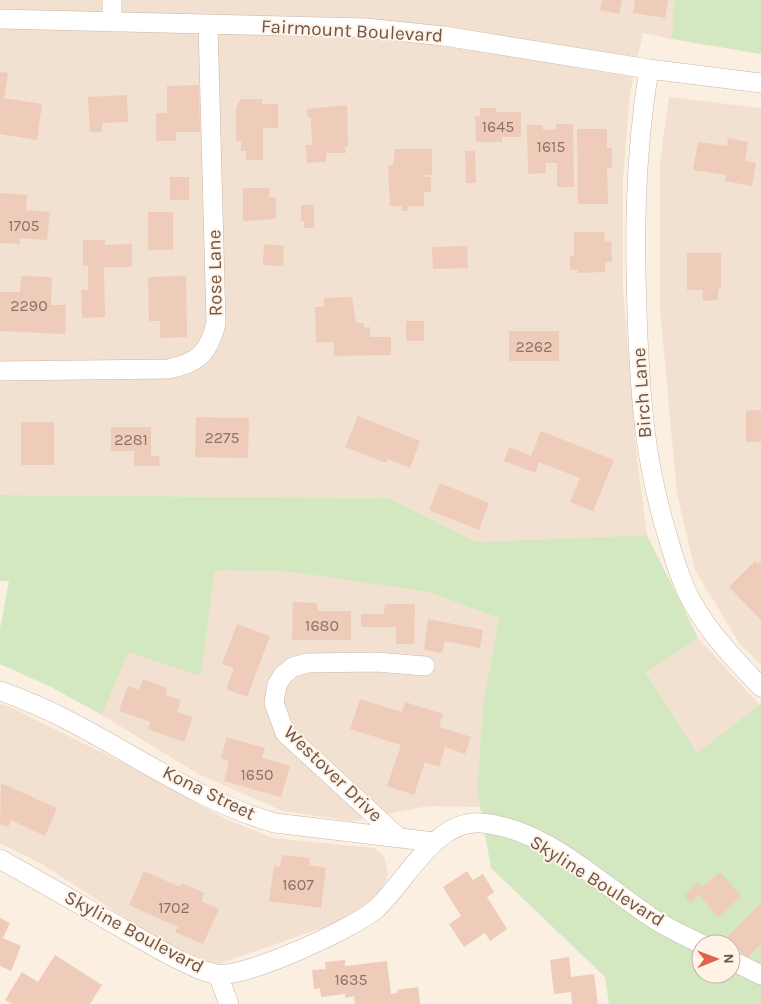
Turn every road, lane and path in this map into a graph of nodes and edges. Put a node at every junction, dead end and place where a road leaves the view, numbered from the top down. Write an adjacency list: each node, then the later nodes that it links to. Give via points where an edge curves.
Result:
1 (112, 0): 3 (street)
2 (0, 19): 3 (street, Fairmount Boulevard)
3 (112, 22): 4 (street, Fairmount Boulevard)
4 (208, 24): 5 (street, Fairmount Boulevard, via 409,31); 7 (street, Rose Lane, via 216,323 212,340 202,356 186,366)
5 (649, 69): 6 (street, Fairmount Boulevard); 9 (street, Birch Lane, via 638,148 634,261 640,386 648,458 678,571 693,603 719,641)
6 (761, 83)
7 (0, 371)
8 (426, 666): 11 (street, Westover Drive, via 376,662 307,663 293,667 277,685 274,703 285,733)
9 (761, 688)
10 (0, 691): 11 (street, Kona Street, via 72,720 222,804 251,816 275,823)
11 (397, 836): 12 (street, Kona Street)
12 (434, 842): 14 (street, Skyline Boulevard, via 468,823 515,831 556,851 650,917); 16 (street, Skyline Boulevard, via 376,908 357,923 283,956 239,972)
13 (0, 859): 16 (street, Skyline Boulevard, via 171,956)
14 (691, 939)
15 (741, 965): 17 (street)
16 (218, 975): 18 (street)
17 (761, 976)
18 (229, 1004)

